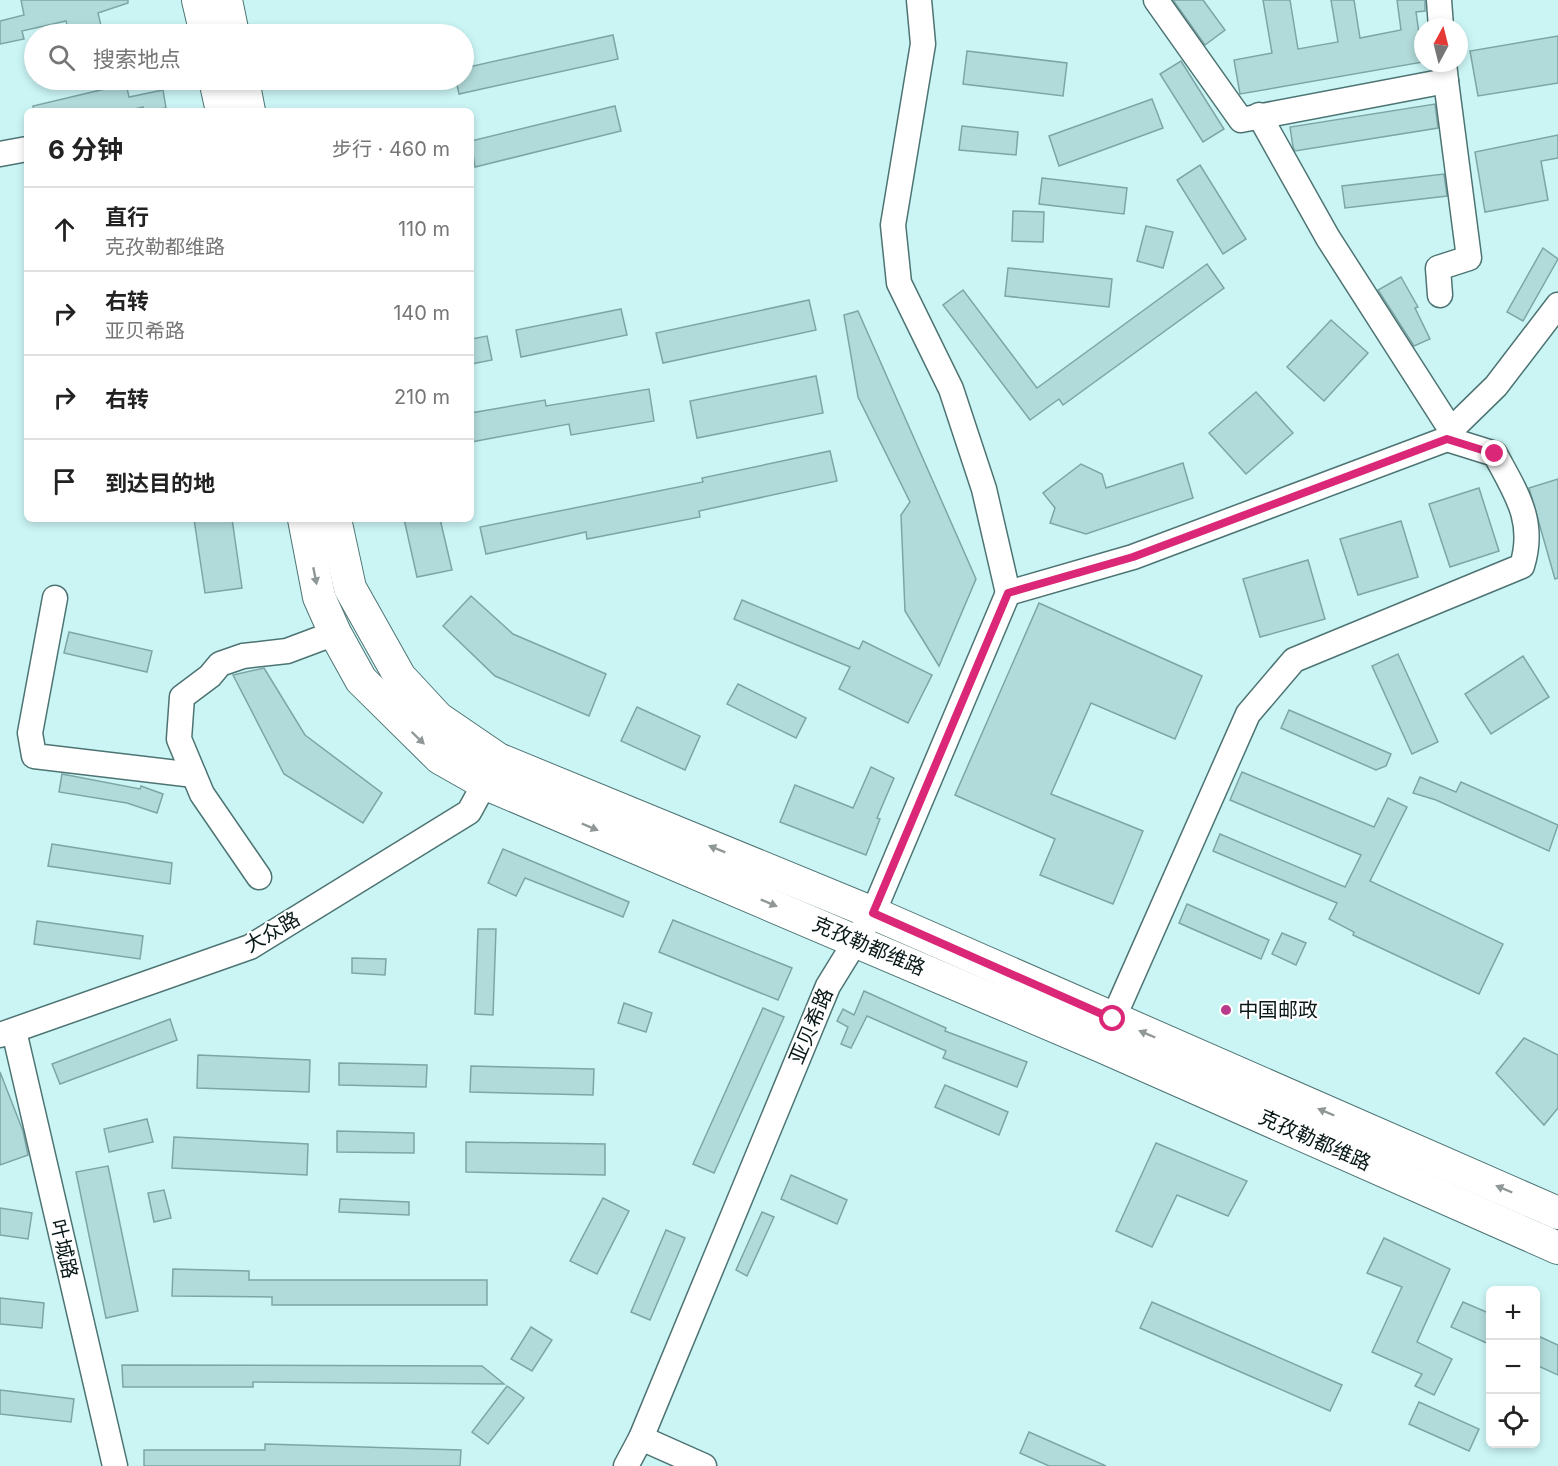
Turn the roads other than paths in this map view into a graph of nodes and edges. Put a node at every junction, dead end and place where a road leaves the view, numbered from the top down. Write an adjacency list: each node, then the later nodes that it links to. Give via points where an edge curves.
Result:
1 (198, 0): 7 (main road)
2 (226, 0): 8 (main road)
3 (919, 0): 18 (street, via 923,44 893,225 899,283 951,389 984,489)
4 (1156, 0): 10 (street, via 1241,120)
5 (1439, 0): 6 (street)
6 (1440, 18)
7 (204, 24)
8 (231, 24)
9 (1445, 72): 10 (street); 13 (street, via 1469,258 1438,268)
10 (1259, 115): 15 (street, via 1328,238)
11 (24, 150): 12 (street)
12 (0, 154)
13 (1440, 296)
14 (1558, 305): 15 (street, via 1496,386)
15 (1449, 434): 18 (street, via 1133,557); 26 (street, via 1495,454 1524,509 1528,546 1522,566 1294,660 1248,714)
16 (305, 522): 20 (main road, 克孜勒都维路, one-way to 20, via 319,597)
17 (336, 522): 21 (main road, 克孜勒都维路, via 350,588 400,677)
18 (1008, 593): 24 (street, 亚贝希路)
19 (55, 598): 22 (street, via 30,733 34,756)
20 (335, 633): 21 (main road, 克孜勒都维路, one-way to 21, via 361,680 440,758); 22 (street, via 287,651 243,656 220,664 182,697 179,739)
21 (491, 771): 24 (main road, 克孜勒都维路, one-way to 21); 25 (main road, 克孜勒都维路, one-way to 25); 27 (street, 大众路, via 469,812 250,947)
22 (194, 775): 23 (street, via 202,794)
23 (259, 877)
24 (873, 913): 25 (street, 亚贝希路); 26 (main road, 克孜勒都维路)
25 (854, 940): 29 (main road, 克孜勒都维路); 30 (street, 亚贝希路, via 828,986)
26 (1113, 1019): 28 (main road, 克孜勒都维路, one-way to 26)
27 (7, 1033): 31 (street, 叶城路)
28 (1558, 1213)
29 (1558, 1248)
30 (641, 1438): 32 (street, 亚贝希路); 33 (street)
31 (115, 1466)
32 (626, 1466)
33 (704, 1466)

